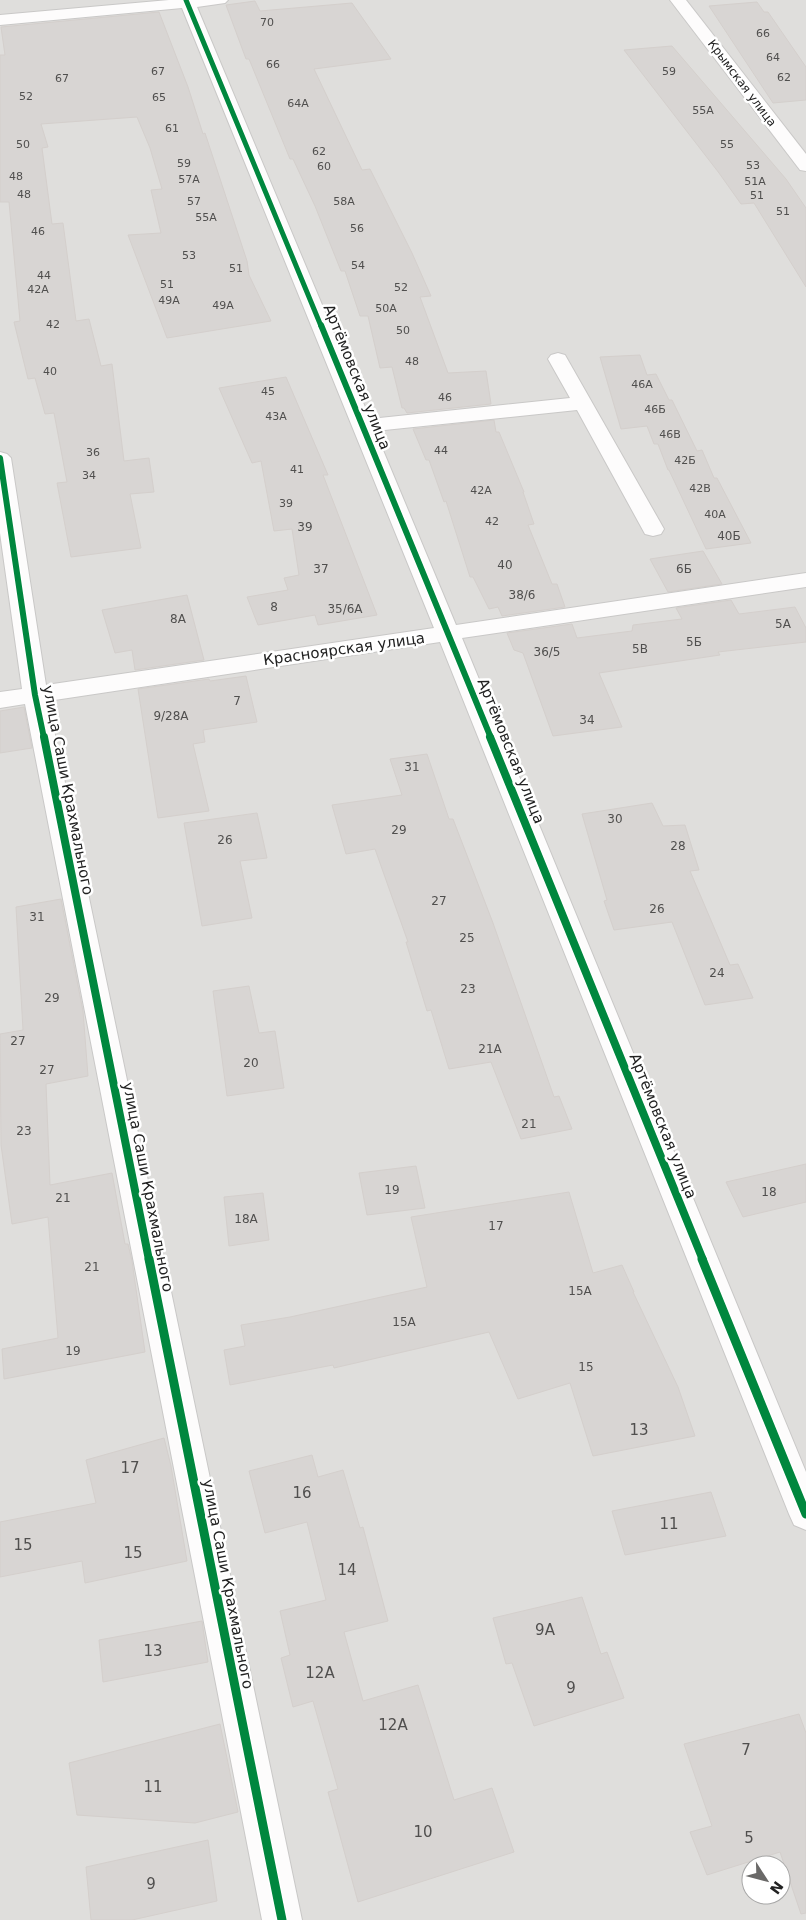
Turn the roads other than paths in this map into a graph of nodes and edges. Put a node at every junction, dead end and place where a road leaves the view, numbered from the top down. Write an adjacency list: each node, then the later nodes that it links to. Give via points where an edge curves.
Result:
1 (220, 0): 3 (street)
2 (678, 0): 5 (street, Крымская улица)
3 (187, 2): 4 (street); 8 (street, Артёмовская улица)
4 (0, 20)
5 (806, 166)
6 (558, 359): 7 (street)
7 (583, 403): 8 (street, Артёмовская улица); 10 (street)
8 (362, 426): 12 (street, Артёмовская улица)
9 (0, 458): 13 (street, улица Саши Крахмального)
10 (653, 529)
11 (806, 580): 12 (street, Красноярская улица)
12 (448, 633): 13 (street, Красноярская улица); 15 (street, Артёмовская улица)
13 (34, 695): 14 (street, Красноярская улица); 16 (street, улица Саши Крахмального)
14 (0, 700)
15 (806, 1514)
16 (282, 1920)

